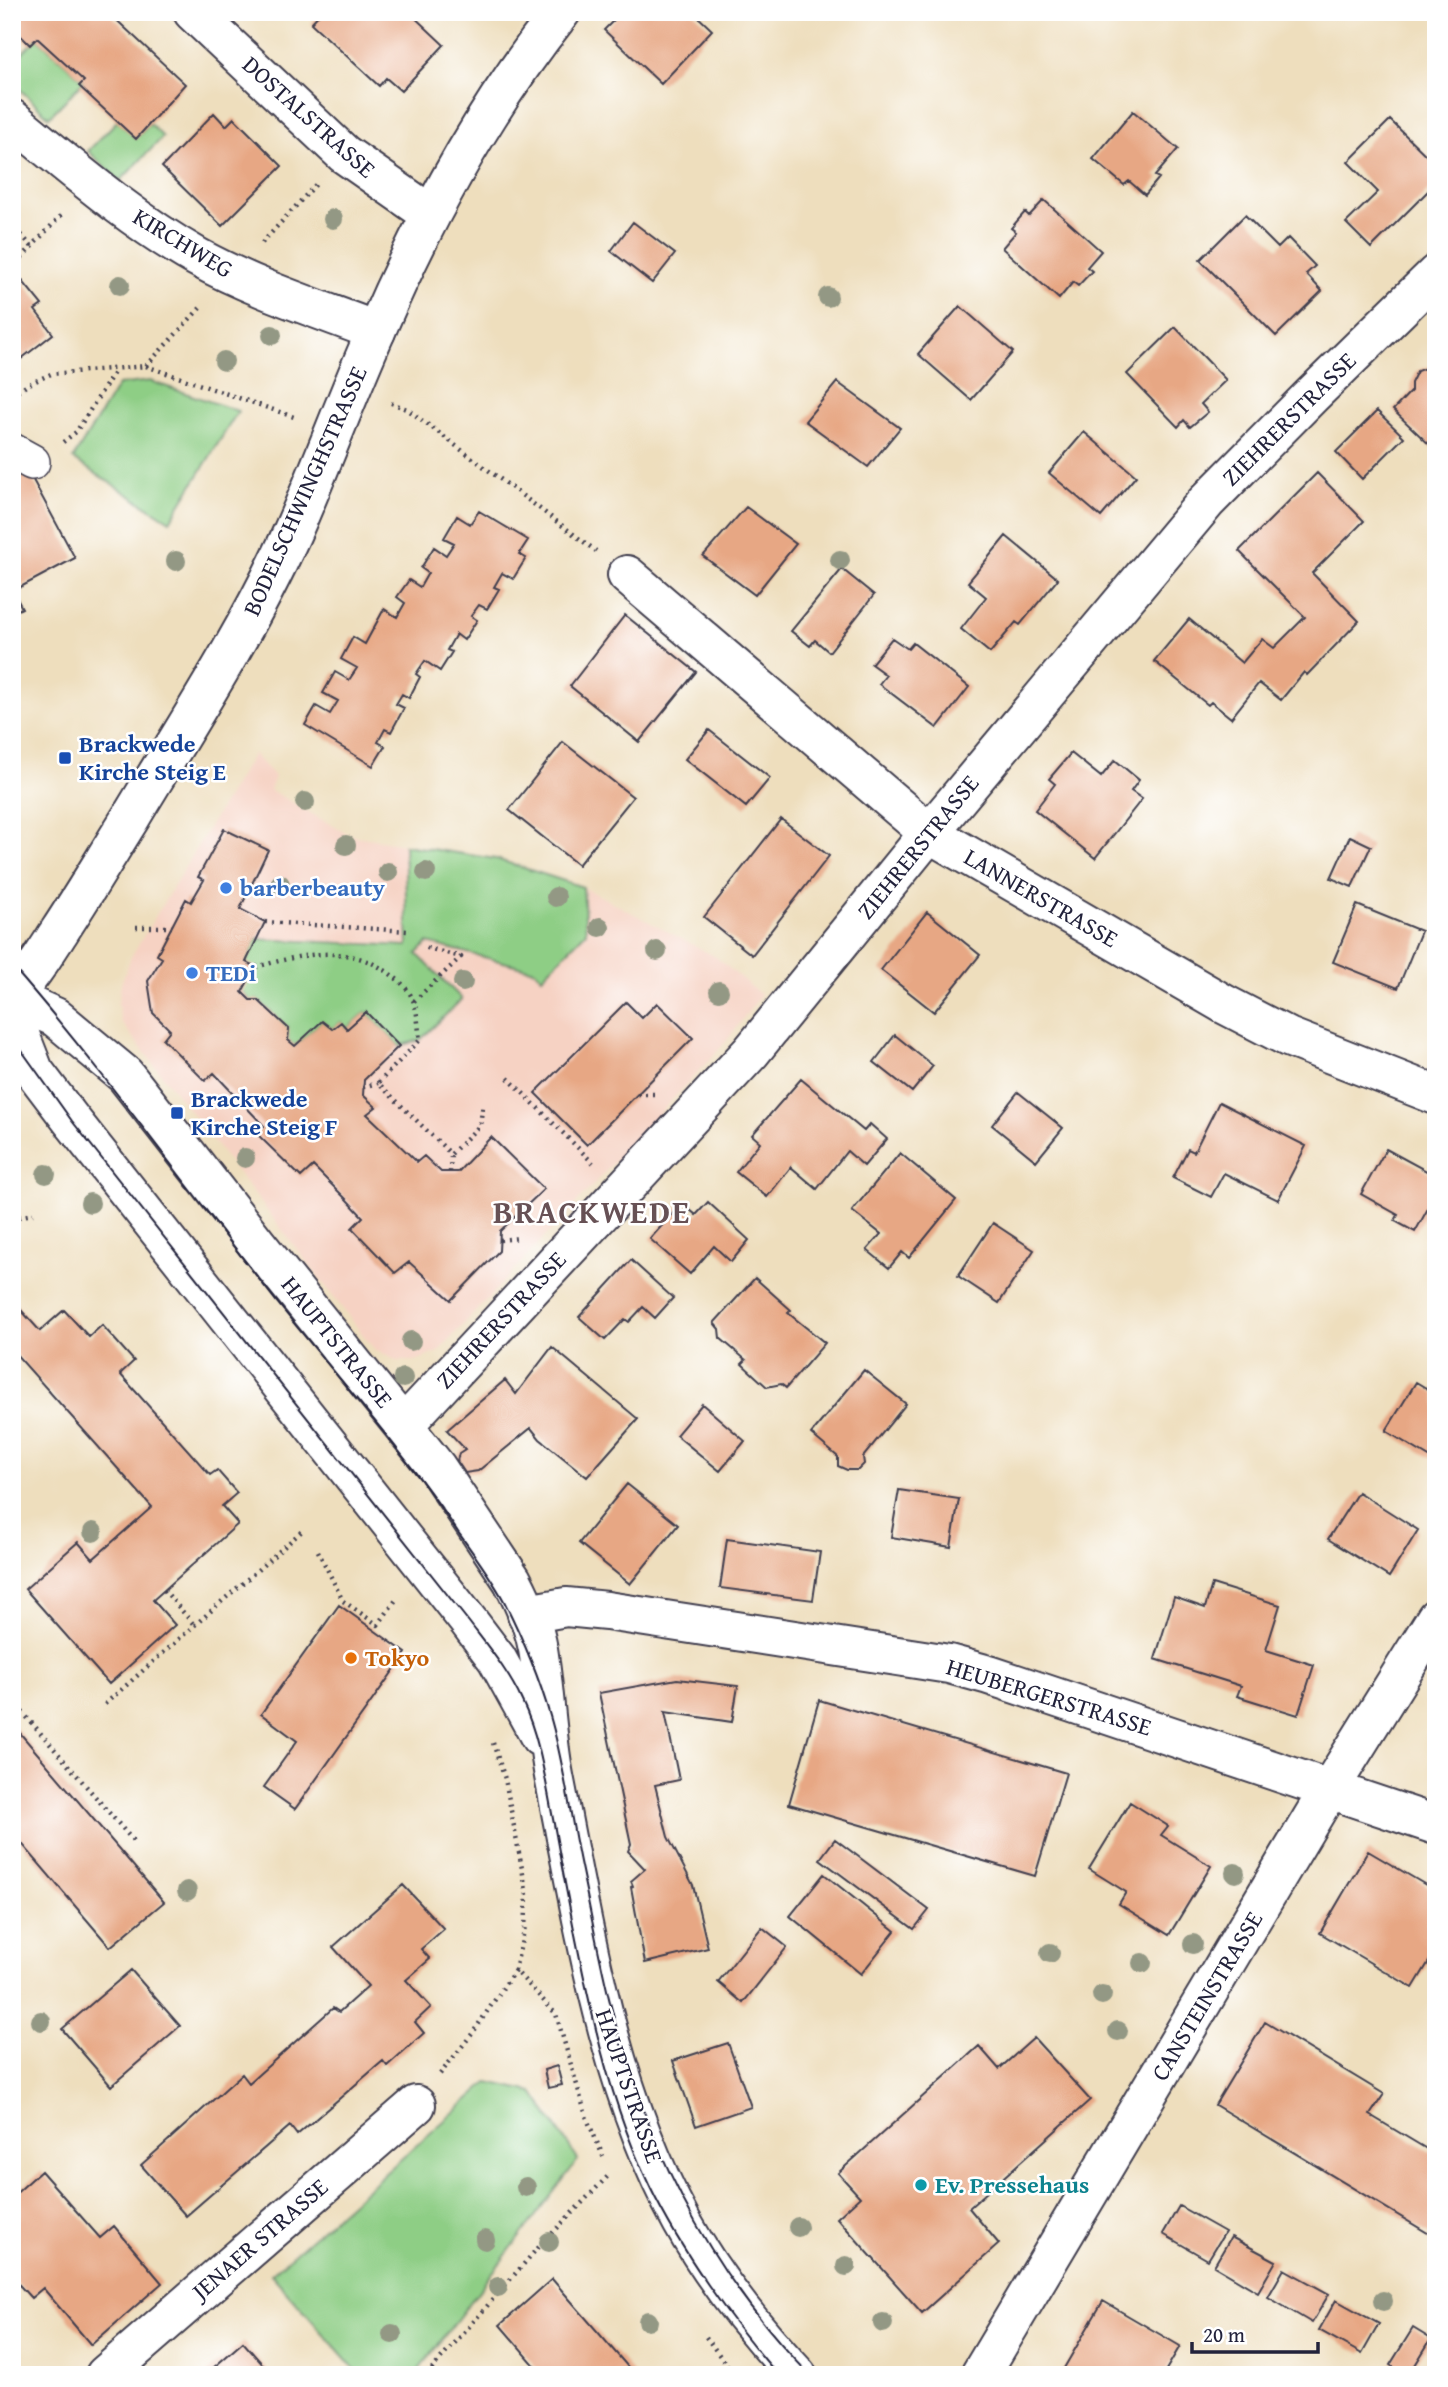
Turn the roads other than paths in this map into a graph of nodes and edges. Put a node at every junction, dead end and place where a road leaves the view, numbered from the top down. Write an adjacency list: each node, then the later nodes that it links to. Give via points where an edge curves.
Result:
1 (193, 12): 4 (street, DOSTALSTRASSE, via 344,153)
2 (561, 12): 4 (street, BODELSCHWINGHSTRASSE, via 503,91)
3 (12, 119): 6 (street, KIRCHWEG, via 173,243 232,274)
4 (430, 214): 6 (street, BODELSCHWINGHSTRASSE)
5 (1436, 275): 8 (street, ZIEHRERSTRASSE, via 1206,502)
6 (376, 331): 9 (street, BODELSCHWINGHSTRASSE, via 291,535 234,646 83,895)
7 (627, 575): 8 (street, LANNERSTRASSE)
8 (929, 833): 10 (street, LANNERSTRASSE, via 1224,1004 1299,1041); 11 (street, ZIEHRERSTRASSE, via 751,1052)
9 (12, 998): 11 (street, HAUPTSTRASSE, via 55,1017 125,1075); 14 (street, HAUPTSTRASSE, via 34,1070 497,1659)
10 (1436, 1095)
11 (404, 1425): 12 (street, HAUPTSTRASSE, via 496,1554)
12 (527, 1614): 14 (street, HAUPTSTRASSE, via 538,1647); 15 (street, HEUBERGERSTRASSE, via 566,1607 607,1611 949,1664)
13 (1436, 1618): 15 (street, CANSTEINSTRASSE)
14 (550, 1758): 19 (street, HAUPTSTRASSE, via 603,2014 640,2130 683,2223 712,2270)
15 (1330, 1788): 16 (street, HEUBERGERSTRASSE); 20 (street, CANSTEINSTRASSE)
16 (1436, 1825)
17 (416, 2105): 18 (street, JENAER STRASSE)
18 (105, 2375)
19 (797, 2375)
20 (980, 2375)

